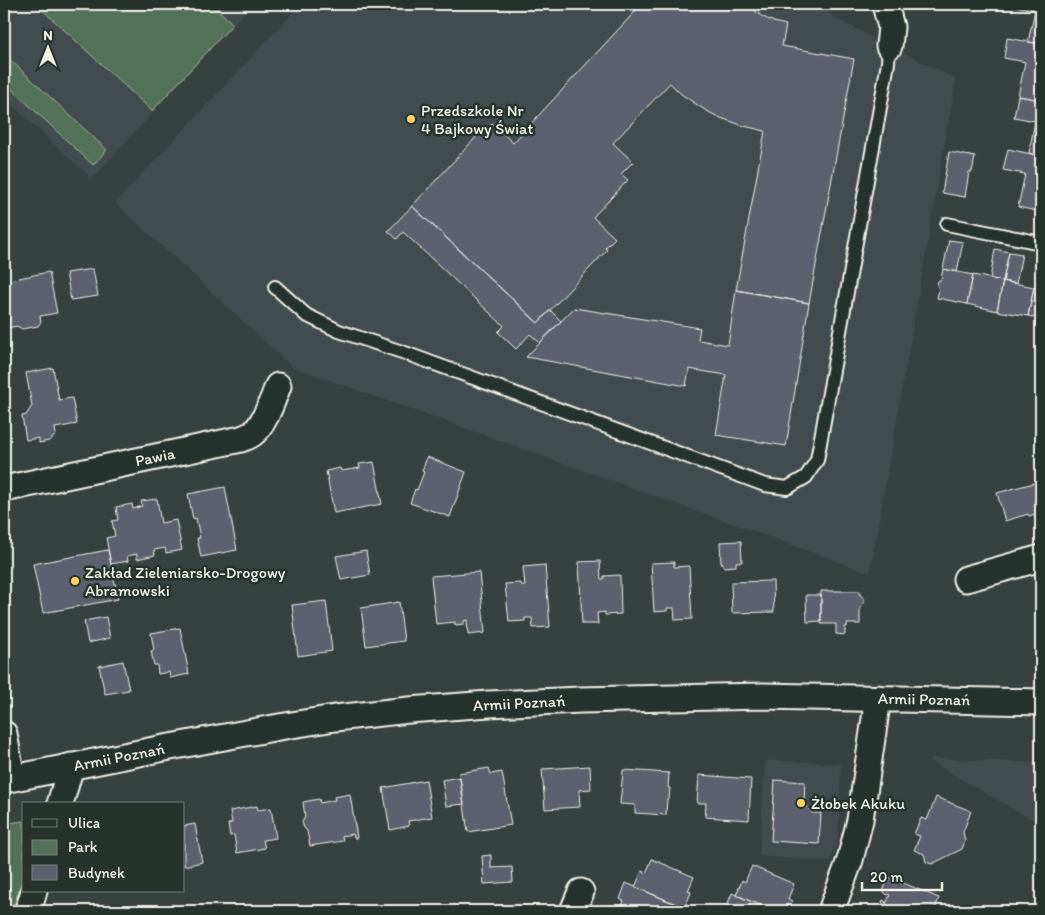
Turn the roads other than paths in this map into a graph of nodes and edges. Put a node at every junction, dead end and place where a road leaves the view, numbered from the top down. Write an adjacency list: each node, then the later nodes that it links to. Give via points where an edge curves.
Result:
1 (885, 4): 2 (street, via 891,27)
2 (889, 46): 5 (lane, via 817,460 806,477 787,488 765,485 339,331 306,315)
3 (947, 224): 4 (lane)
4 (1041, 243)
5 (275, 288)
6 (278, 386): 7 (street, Pawia, via 269,409 252,435)
7 (4, 489)
8 (1041, 558): 9 (street)
9 (966, 579)
10 (878, 698): 11 (street, Armii Poznań); 13 (street, Armii Poznań, via 626,699 409,710 325,719); 18 (street, via 860,820)
11 (1041, 702)
12 (4, 734): 14 (street)
13 (71, 766): 14 (street, Armii Poznań); 15 (street)
14 (8, 779)
15 (61, 802)
16 (34, 892): 17 (street)
17 (28, 911)
18 (832, 911)

